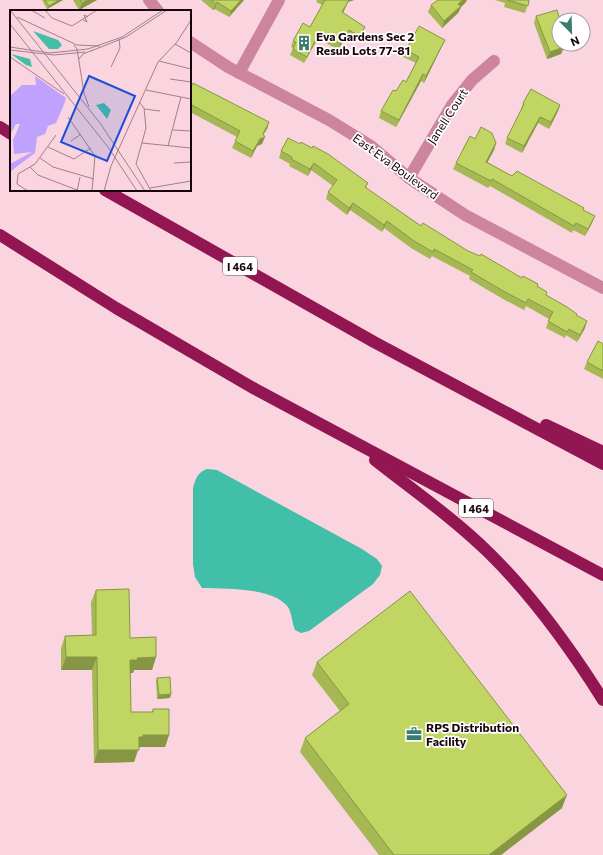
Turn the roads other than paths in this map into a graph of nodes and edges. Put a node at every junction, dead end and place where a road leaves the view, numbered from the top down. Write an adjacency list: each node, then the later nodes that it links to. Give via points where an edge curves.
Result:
1 (149, 0): 3 (street)
2 (279, 0): 6 (street)
3 (157, 10)
4 (191, 43): 6 (street, East Eva Boulevard)
5 (494, 60): 9 (street, Janell Court, via 472,80 452,105)
6 (239, 73): 9 (street, East Eva Boulevard, via 329,120 371,146)
7 (0, 127): 8 (highway)
8 (10, 133)
9 (409, 178): 12 (street, East Eva Boulevard, via 465,215)
10 (107, 191): 13 (highway, I 464)
11 (0, 235): 14 (highway, I 464, via 116,308)
12 (603, 288)
13 (374, 342): 15 (highway); 16 (highway, I 464)
14 (348, 440): 17 (highway, I 464); 18 (highway, via 447,516 487,551 546,616 571,649)
15 (603, 452)
16 (603, 464)
17 (603, 575)
18 (603, 700)

